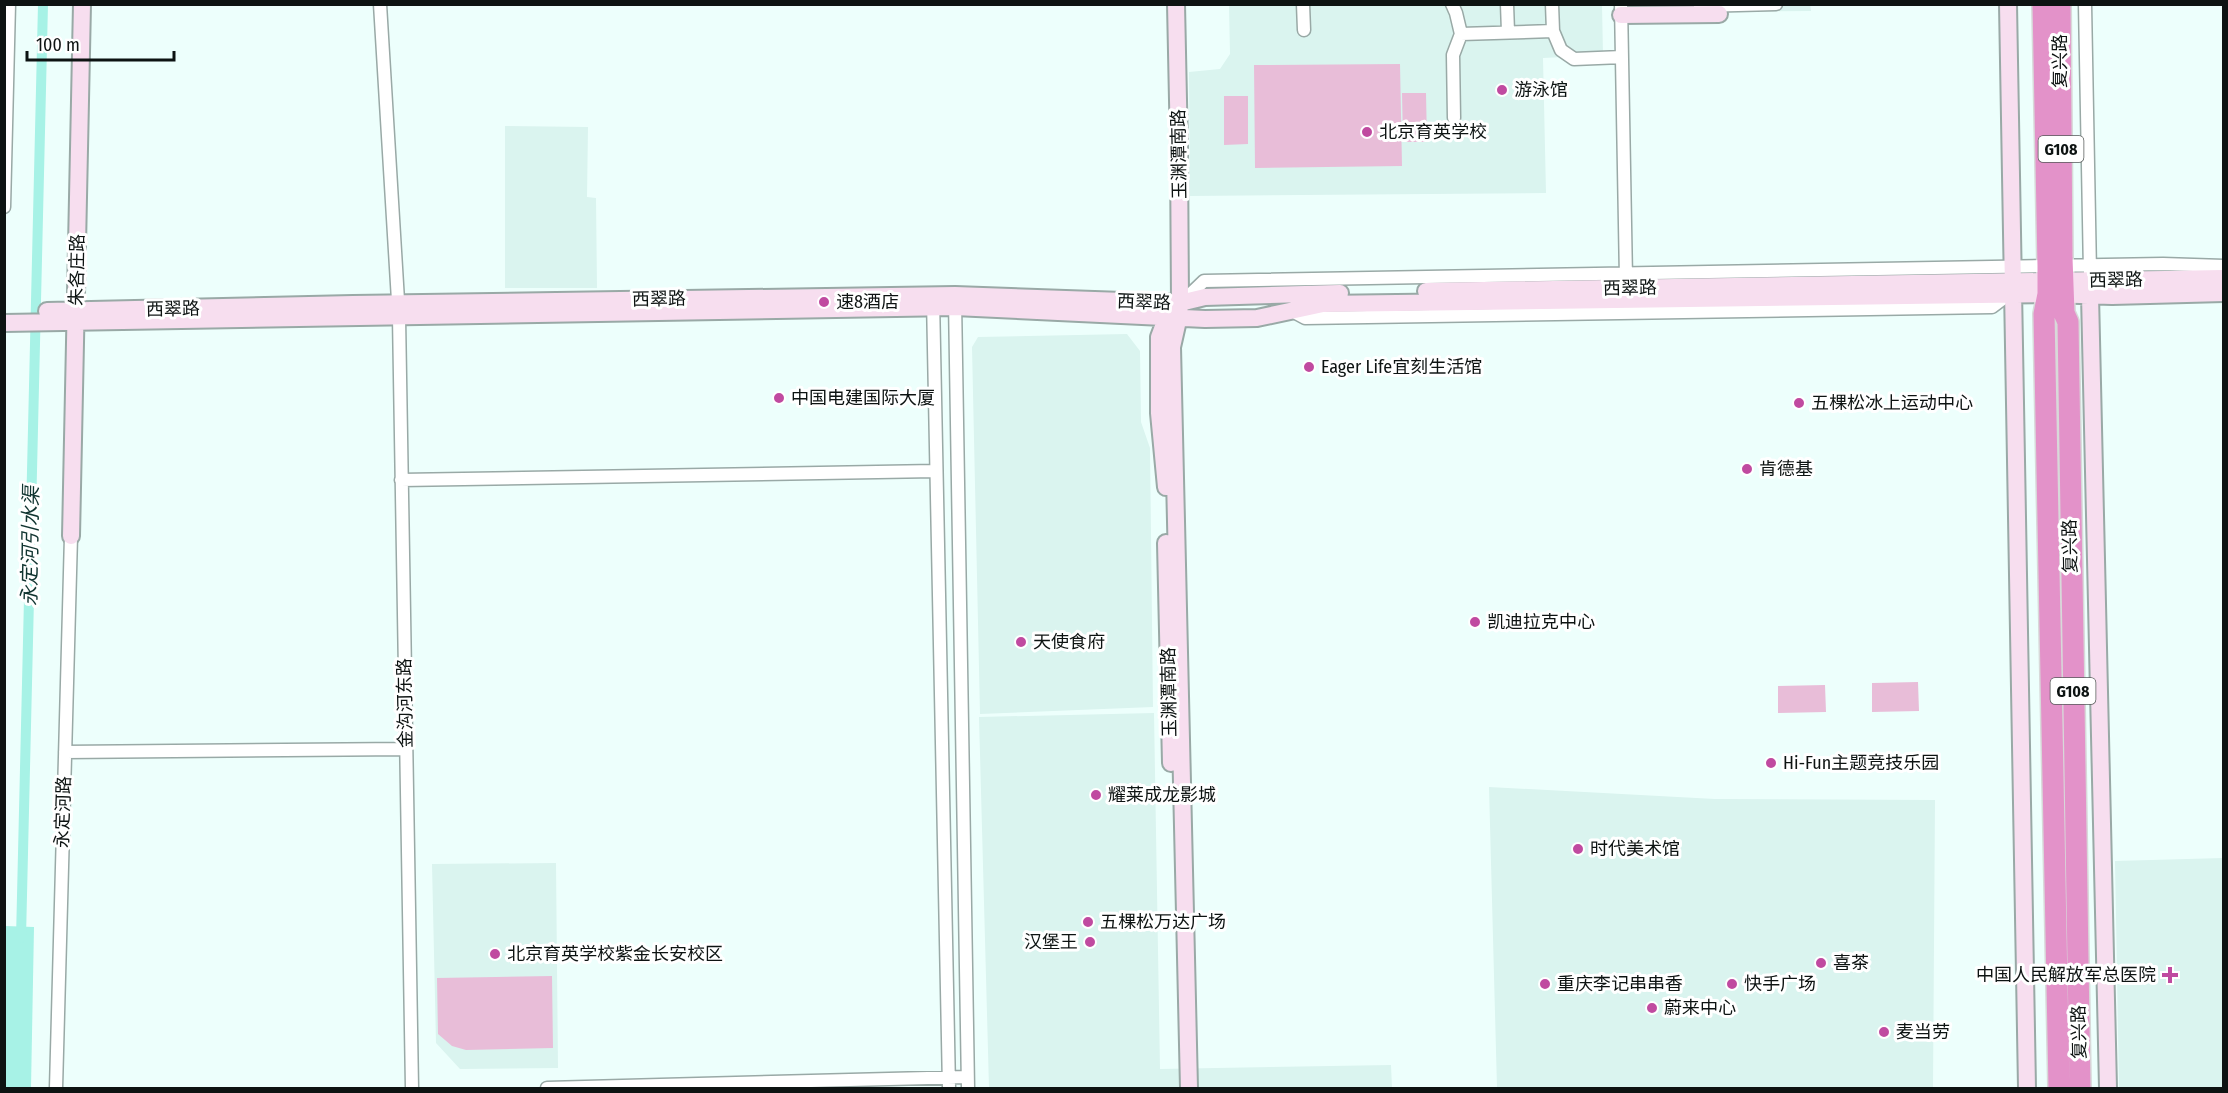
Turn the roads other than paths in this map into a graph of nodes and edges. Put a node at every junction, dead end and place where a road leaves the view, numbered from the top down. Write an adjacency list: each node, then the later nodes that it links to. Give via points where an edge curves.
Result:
1 (9, 4): 23 (street)
2 (82, 4): 37 (street, 朱各庄路)
3 (380, 4): 33 (street, 金沟河东路)
4 (1176, 4): 35 (street, 玉渊潭南路, via 1179,148)
5 (1303, 4): 17 (street)
6 (1452, 4): 20 (street)
7 (1507, 4): 19 (street)
8 (1552, 4): 18 (street)
9 (1648, 4): 10 (street)
10 (1776, 4)
11 (2008, 4): 28 (street)
12 (2043, 4): 26 (highway, 复兴路 / G108)
13 (2060, 4): 26 (highway, 复兴路 / G108)
14 (2085, 4): 27 (street, 复兴路)
15 (1621, 10): 16 (street); 21 (street)
16 (1719, 14)
17 (1304, 30)
18 (1552, 31): 19 (street); 21 (street, via 1561,50 1574,59)
19 (1508, 32): 20 (street)
20 (1461, 34): 22 (street, via 1453,55)
21 (1622, 57): 29 (street)
22 (1454, 118)
23 (4, 207)
24 (2223, 266): 27 (street)
25 (2223, 278): 27 (street, 西翠路)
26 (2055, 280): 27 (street, 西翠路); 27 (street); 28 (street, 西翠路); 51 (highway, 复兴路 / G108, via 2044,314); 52 (highway, 复兴路 / G108, via 2068,322)
27 (2090, 280): 30 (street, 西翠路); 53 (street, 复兴路)
28 (2012, 284): 29 (street, 西翠路); 29 (street); 34 (street, via 1992,307 1305,318); 50 (street)
29 (1627, 287): 34 (street, 西翠路, via 1323,304); 35 (street, 西翠路, via 1204,297)
30 (2223, 293)
31 (933, 301): 32 (street, 西翠路); 33 (street, 西翠路); 38 (street)
32 (955, 301): 35 (street, 西翠路); 44 (street)
33 (399, 310): 37 (street, 西翠路); 39 (street, 金沟河东路)
34 (1292, 311): 35 (street, 西翠路, via 1257,318 1205,319)
35 (1175, 312): 48 (street, 玉渊潭南路, via 1159,337 1159,413 1165,470); 49 (street, 玉渊潭南路, via 1172,347)
36 (8, 317): 37 (street, 西翠路)
37 (70, 317): 40 (street, 朱各庄路)
38 (935, 471): 39 (street); 43 (street)
39 (401, 480): 41 (street, 金沟河东路)
40 (71, 536): 42 (street, 永定河路)
41 (406, 749): 42 (street); 46 (street, 金沟河东路)
42 (65, 752): 45 (street, 永定河路)
43 (949, 1083): 44 (street); 47 (street)
44 (967, 1083)
45 (56, 1089)
46 (412, 1089)
47 (547, 1089)
48 (1179, 1089)
49 (1189, 1089)
50 (2027, 1089)
51 (2059, 1089)
52 (2080, 1089)
53 (2108, 1089)

